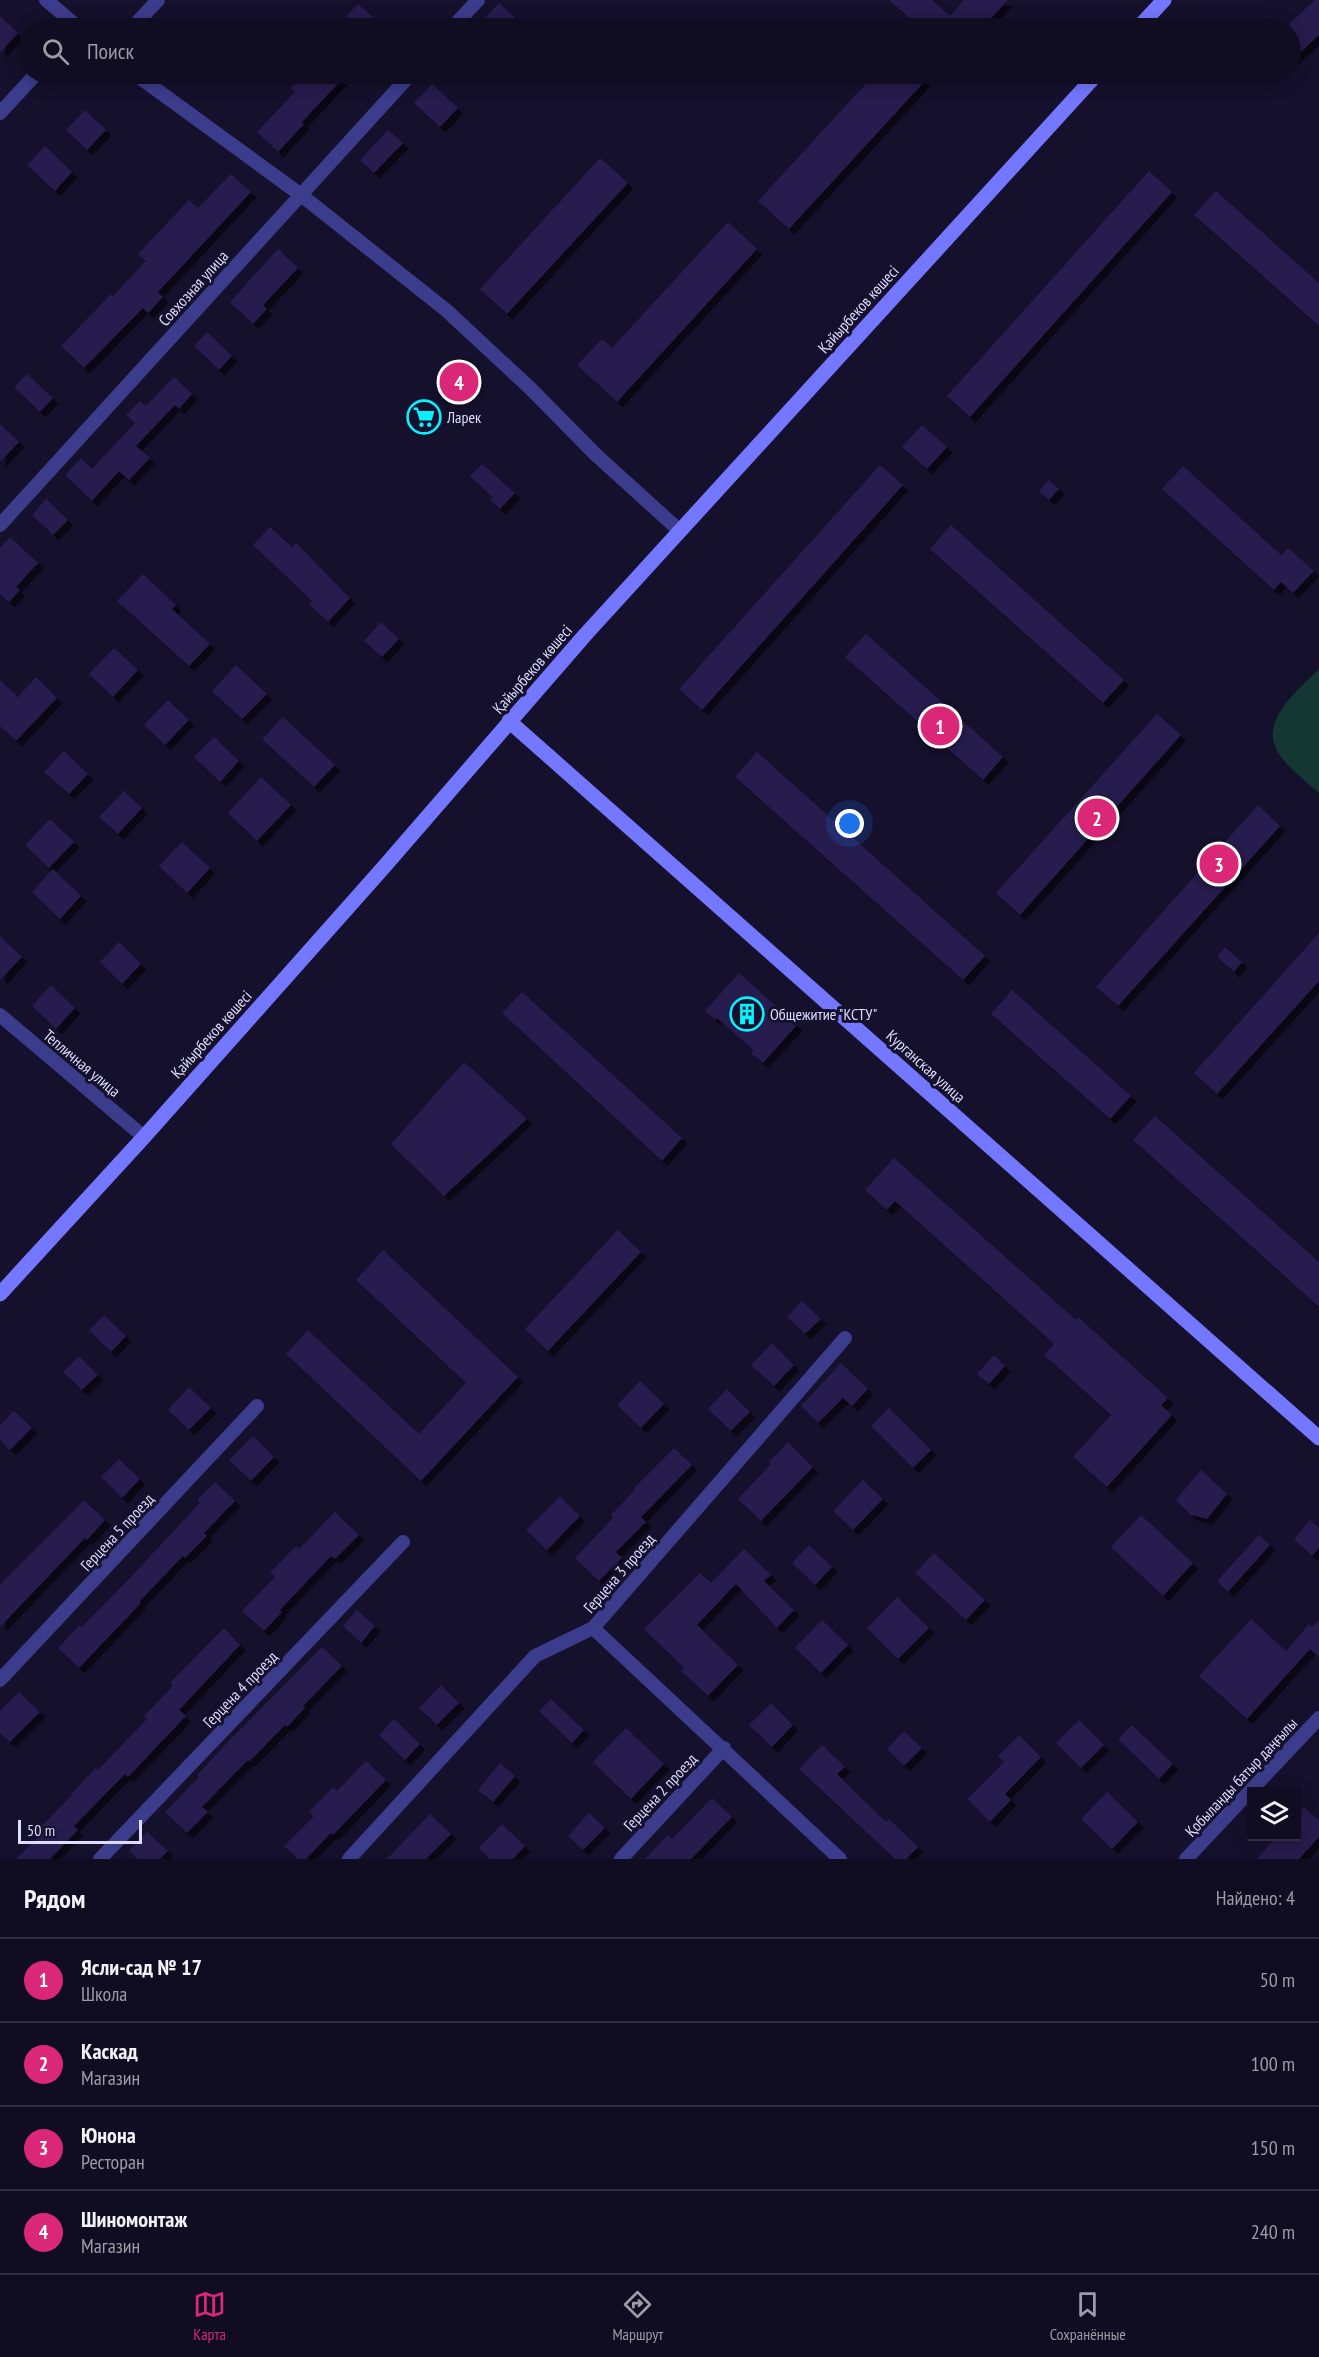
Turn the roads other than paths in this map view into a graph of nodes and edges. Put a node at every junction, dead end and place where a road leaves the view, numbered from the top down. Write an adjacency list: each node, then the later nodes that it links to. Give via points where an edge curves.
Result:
1 (46, 0): 5 (street)
2 (158, 0): 6 (street)
3 (478, 0): 7 (street)
4 (1164, 0): 8 (main road)
5 (67, 18)
6 (141, 18)
7 (461, 18)
8 (1147, 18)
9 (27, 84): 13 (street)
10 (149, 84): 14 (street)
11 (402, 84): 14 (street, Совхозная улица)
12 (1088, 84): 16 (main road, Қайырбеков көшесі)
13 (0, 112)
14 (301, 195): 15 (street, Совхозная улица); 16 (street, via 446,309)
15 (0, 525)
16 (680, 531): 17 (main road, Қайырбеков көшесі)
17 (509, 721): 19 (main road, Қайырбеков көшесі); 23 (main road, Курганская улица)
18 (0, 1015): 19 (street, Тепличная улица)
19 (144, 1137): 20 (main road, Қайырбеков көшесі)
20 (0, 1294)
21 (845, 1338): 25 (street, Герцена 3 проезд)
22 (257, 1406): 26 (street, Герцена 5 проезд)
23 (1319, 1438)
24 (403, 1542): 29 (street, Герцена 4 проезд)
25 (594, 1628): 28 (street); 30 (street, Герцена 3 проезд, via 535,1656)
26 (0, 1680)
27 (1319, 1718): 33 (street, Қобыланды батыр даңғылы)
28 (724, 1748): 31 (street, Герцена 2 проезд); 32 (street)
29 (100, 1859)
30 (349, 1859)
31 (621, 1859)
32 (840, 1859)
33 (1186, 1859)

